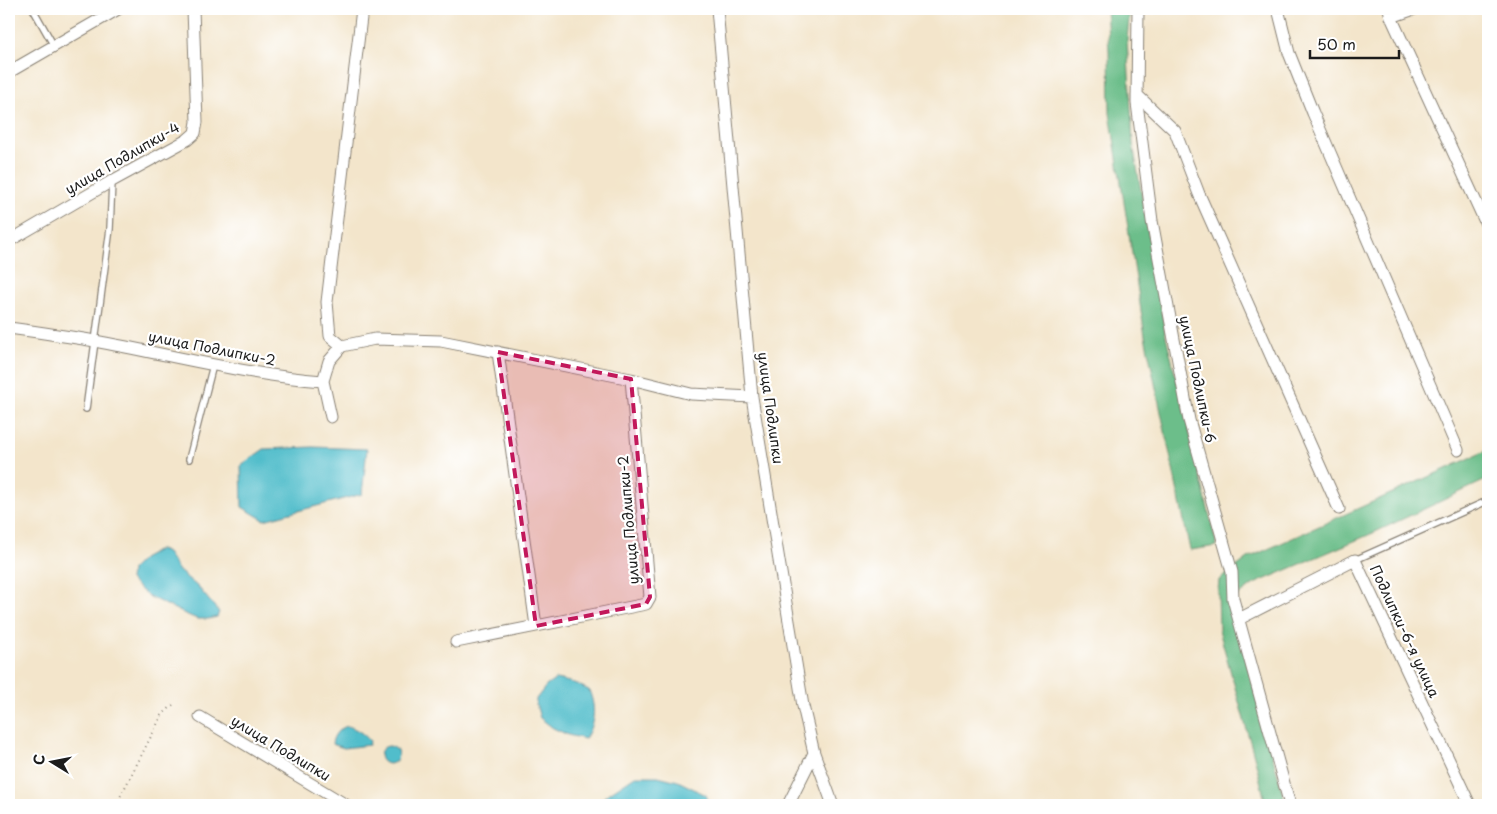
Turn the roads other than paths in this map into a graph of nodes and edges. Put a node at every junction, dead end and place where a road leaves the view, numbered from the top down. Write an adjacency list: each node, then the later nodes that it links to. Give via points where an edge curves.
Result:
1 (33, 9): 10 (lane)
2 (118, 9): 10 (street)
3 (194, 9): 13 (street, улица Подлипки-4, via 195,133)
4 (362, 9): 18 (street, via 327,302 330,336)
5 (718, 9): 23 (street, улица Подлипки)
6 (1138, 9): 12 (street, улица Подлипки-6)
7 (1278, 9): 26 (street, via 1289,53 1313,113)
8 (1414, 9): 9 (street)
9 (1390, 13): 14 (street)
10 (54, 46): 11 (street)
11 (9, 72)
12 (1137, 95): 29 (street, via 1175,131 1199,194); 31 (street, улица Подлипки-6, via 1152,221 1189,420 1232,572 1233,599)
13 (112, 181): 15 (street, улица Подлипки-4); 17 (lane, via 110,228)
14 (1488, 228)
15 (9, 241)
16 (9, 328): 17 (street)
17 (95, 341): 20 (street, улица Подлипки-2); 24 (lane)
18 (342, 346): 19 (street, via 375,339 432,340); 22 (street, via 329,361)
19 (498, 352): 21 (street); 32 (street)
20 (213, 365): 22 (street, улица Подлипки-2); 27 (lane)
21 (631, 380): 23 (street, via 691,394); 32 (street, улица Подлипки-2, via 650,597 646,604)
22 (324, 381): 25 (street)
23 (752, 397): 35 (street, улица Подлипки, via 802,706)
24 (86, 409)
25 (331, 417)
26 (1458, 450)
27 (189, 459)
28 (1488, 502): 30 (lane)
29 (1339, 509)
30 (1355, 560): 31 (street, Подлипки-6-я улица); 40 (street, Подлипки-6-я улица)
31 (1239, 619): 39 (street, улица Подлипки-6)
32 (536, 626): 33 (street, улица Подлипки-2)
33 (456, 642)
34 (200, 717): 36 (street, улица Подлипки)
35 (814, 754): 37 (street); 38 (street, улица Подлипки)
36 (346, 805)
37 (788, 805)
38 (833, 805)
39 (1290, 805)
40 (1470, 805)

